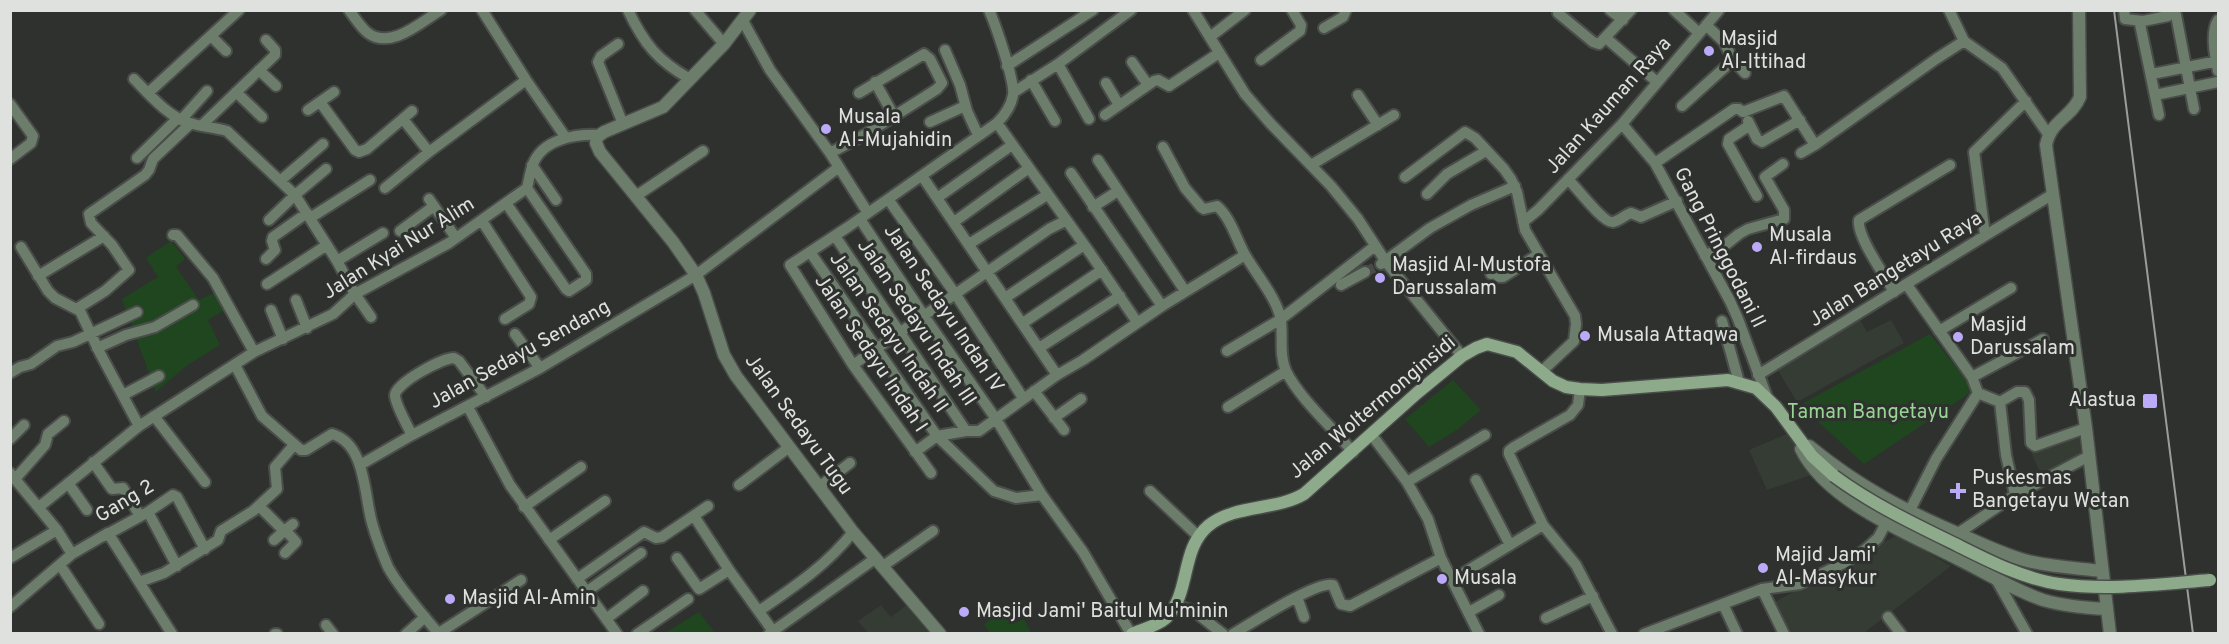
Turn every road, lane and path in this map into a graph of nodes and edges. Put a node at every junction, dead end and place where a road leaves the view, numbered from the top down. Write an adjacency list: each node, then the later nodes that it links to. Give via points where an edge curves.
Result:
1 (239, 10): 30 (street)
2 (350, 10): 3 (street, via 367,32 380,39 392,39)
3 (441, 10)
4 (482, 10): 51 (street)
5 (628, 10): 52 (street, via 652,51)
6 (694, 10): 36 (street)
7 (1093, 10): 45 (street)
8 (1193, 10): 31 (street)
9 (1245, 10): 31 (street)
10 (1292, 10): 40 (street, via 1301,25 1300,31)
11 (1346, 10): 28 (street, via 1343,17)
12 (1610, 10): 25 (street)
13 (1631, 10): 25 (street)
14 (1674, 10): 29 (street)
15 (1719, 10): 29 (street, Jalan Kauman Raya)
16 (1949, 10): 34 (street)
17 (2079, 10): 95 (street, via 2080,98)
18 (2124, 10): 27 (street, via 2125,19)
19 (2216, 10): 24 (street)
20 (993, 12): 45 (street)
21 (1124, 12): 43 (street)
22 (1558, 13): 32 (street, via 1593,42 1599,44)
23 (744, 15): 36 (street); 106 (street, Jalan Sedayu Indah IV, via 770,70)
24 (2218, 15)
25 (1623, 20): 32 (street)
26 (2218, 20): 44 (street)
27 (2143, 21): 46 (street, via 2172,16); 49 (street, via 2140,26)
28 (1324, 28)
29 (1703, 29): 41 (street, via 1724,42); 56 (street, Jalan Kauman Raya)
30 (212, 37): 38 (street); 65 (street)
31 (1210, 37): 39 (street)
32 (1606, 38): 56 (street)
33 (266, 40): 47 (street, via 275,53)
34 (1964, 41): 69 (street, via 2002,68); 101 (street)
35 (618, 44): 91 (street, via 598,62)
36 (724, 44): 52 (street)
37 (945, 50): 73 (street)
38 (226, 51)
39 (1219, 53): 58 (street, via 1169,86 1158,80); 114 (street, via 1257,110)
40 (1261, 60)
41 (1733, 60): 48 (street); 74 (street)
42 (1132, 62): 58 (street)
43 (1058, 64): 53 (street); 85 (street)
44 (2218, 64): 46 (street)
45 (1007, 66): 64 (street)
46 (2186, 67): 49 (street); 60 (street)
47 (259, 70): 59 (street); 62 (street)
48 (1745, 74)
49 (2152, 74): 68 (street)
50 (134, 79): 65 (street)
51 (526, 80): 98 (street); 105 (street)
52 (690, 80): 91 (street, via 663,107)
53 (1031, 80): 64 (street); 87 (street)
54 (875, 82): 66 (street); 82 (street); 82 (street, via 924,54 930,59 942,85)
55 (1106, 82): 72 (street)
56 (1657, 82): 92 (street, Jalan Kauman Raya)
57 (2218, 82): 60 (street)
58 (1148, 85): 72 (street)
59 (276, 86)
60 (2189, 88): 68 (street); 76 (street)
61 (207, 91): 88 (street)
62 (236, 92): 83 (street); 88 (street)
63 (334, 92): 70 (street)
64 (1014, 92): 90 (street)
65 (148, 93): 88 (street)
66 (860, 93)
67 (1359, 95): 93 (street)
68 (2156, 95): 81 (street)
69 (2026, 101): 95 (street); 153 (street, via 1974,152)
70 (320, 102): 75 (street); 84 (street, via 359,152)
71 (10, 104): 109 (street, via 33,136 31,144)
72 (1119, 105): 79 (street)
73 (965, 106): 89 (street); 97 (street)
74 (1682, 106)
75 (308, 110)
76 (2194, 110)
77 (412, 111): 84 (street)
78 (1743, 112): 86 (street, via 1784,96); 94 (street); 111 (street, via 1734,110)
79 (1105, 115)
80 (1394, 115): 93 (street)
81 (2159, 115)
82 (894, 116): 106 (street)
83 (262, 117)
84 (403, 119): 105 (street)
85 (1089, 119)
86 (1800, 120): 94 (street, via 1762,142); 101 (street)
87 (1055, 121)
88 (188, 122): 108 (street); 124 (street, via 227,131); 151 (street, via 153,159 145,175 89,214 91,223)
89 (930, 122)
90 (997, 123): 97 (street); 100 (street)
91 (623, 124): 96 (street)
92 (1622, 124): 111 (street, Gang Pringgodani II); 122 (street, Jalan Kauman Raya)
93 (1378, 125): 114 (street)
94 (1750, 125): 134 (street, via 1729,139 1728,144)
95 (2048, 134): 130 (street)
96 (599, 135): 98 (street); 133 (street, Jalan Sedayu Tugu, via 596,143 600,152)
97 (978, 135): 120 (street)
98 (566, 138): 113 (street, via 547,147)
99 (323, 144): 124 (street)
100 (1012, 145): 117 (street); 135 (street)
101 (1815, 145): 107 (street)
102 (1163, 147): 162 (street, via 1185,188 1201,207 1214,205 1221,210)
103 (703, 151): 133 (street)
104 (1486, 151): 121 (street, via 1464,132); 125 (street); 129 (street, via 1448,174)
105 (429, 152): 126 (street)
106 (830, 153): 116 (street, Jalan Sedayu Indah IV)
107 (1800, 153)
108 (137, 158)
109 (10, 159)
110 (1098, 160): 128 (street)
111 (1655, 163): 138 (street, Gang Pringgodani II)
112 (1783, 164): 163 (street, via 1765,177 1784,210 1784,219 1748,229)
113 (532, 165): 127 (street); 137 (street)
114 (1311, 165): 158 (street)
115 (1950, 165): 178 (street, via 1858,220 1862,236)
116 (839, 167): 142 (street, Jalan Sedayu Indah IV); 171 (street, Jalan Sedayu Sendang)
117 (1029, 168): 132 (street); 146 (street)
118 (326, 169): 131 (street)
119 (1071, 173): 140 (street)
120 (922, 176): 135 (street); 136 (street)
121 (1405, 177)
122 (1568, 179): 138 (street, via 1601,217 1613,223 1631,213 1641,217); 147 (street, Jalan Kauman Raya)
123 (370, 180): 141 (street)
124 (280, 181): 131 (street)
125 (1515, 186): 147 (street); 166 (street, via 1430,228)
126 (385, 188)
127 (527, 188): 139 (street, Jalan Kyai Nur Alim); 139 (street, via 586,274 586,280 571,290 564,288)
128 (1118, 191): 140 (street); 177 (street)
129 (1427, 194)
130 (2053, 194): 153 (street, Jalan Bangetayu Raya); 237 (street)
131 (295, 195): 141 (street); 143 (street)
132 (1047, 195): 144 (street); 155 (street)
133 (636, 196): 171 (street, Jalan Sedayu Tugu)
134 (1757, 196)
135 (938, 198): 146 (street)
136 (888, 199): 142 (street); 180 (street)
137 (556, 200)
138 (1677, 201): 163 (street, Gang Pringgodani II)
139 (506, 203): 145 (street, Jalan Kyai Nur Alim)
140 (1093, 207): 185 (street)
141 (309, 216): 156 (street); 164 (street, via 273,237 275,250)
142 (864, 216): 152 (street); 189 (street, Jalan Sedayu Indah IV)
143 (269, 220)
144 (1065, 220): 157 (street); 168 (street)
145 (482, 221): 154 (street, Jalan Kyai Nur Alim); 191 (street, via 531,297 529,304)
146 (954, 222): 155 (street)
147 (1523, 222): 161 (street)
148 (400, 231): 154 (street, via 432,203)
149 (383, 233): 165 (street)
150 (172, 235): 207 (street, via 177,235 213,278)
151 (104, 236): 172 (street); 186 (street, via 129,270)
152 (835, 236): 160 (street); 199 (street, Jalan Sedayu Indah III)
153 (1985, 236): 175 (street, Jalan Bangetayu Raya)
154 (456, 238): 179 (street, Jalan Kyai Nur Alim)
155 (969, 244): 168 (street)
156 (327, 245): 165 (street); 173 (street)
157 (1084, 245): 167 (street); 182 (street)
158 (1376, 246): 166 (street); 192 (street)
159 (21, 247): 172 (street)
160 (810, 252): 205 (street, Jalan Sedayu Indah II); 210 (street, Jalan Sedayu Indah I, via 790,265)
161 (1539, 254): 170 (street, via 1503,277); 213 (street, via 1571,307 1576,324 1571,346)
162 (1245, 255): 177 (street); 192 (street)
163 (1705, 256): 217 (street, Gang Pringgodani II, via 1738,319)
164 (266, 259)
165 (337, 261): 179 (street)
166 (1383, 263): 208 (street)
167 (1102, 270): 181 (street); 195 (street)
168 (989, 272): 180 (street); 182 (street)
169 (1365, 272): 174 (street)
170 (1491, 274)
171 (696, 275): 211 (street, Jalan Sedayu Sendang); 247 (street, Jalan Sedayu Tugu, via 729,366)
172 (38, 276): 186 (street, via 55,298)
173 (267, 284)
174 (1341, 285)
175 (1907, 285): 178 (street, Jalan Bangetayu Raya); 197 (street)
176 (2011, 288): 197 (street)
177 (1185, 291): 185 (street)
178 (1894, 292): 217 (street, Jalan Bangetayu Raya)
179 (355, 294): 190 (street); 196 (street, Jalan Kyai Nur Alim, via 340,309)
180 (956, 295): 189 (street); 226 (street)
181 (1120, 297): 194 (street); 204 (street)
182 (1005, 298): 195 (street)
183 (296, 300): 196 (street)
184 (192, 305): 203 (street, via 155,327)
185 (1162, 306): 194 (street)
186 (78, 308): 198 (street)
187 (271, 309): 201 (street)
188 (137, 312): 198 (street)
189 (924, 316): 199 (street); 233 (street, Jalan Sedayu Indah IV)
190 (371, 317)
191 (505, 319)
192 (1281, 319): 206 (street); 212 (street)
193 (1722, 321): 219 (street)
194 (1137, 322): 216 (street)
195 (1023, 323): 204 (street)
196 (307, 328): 201 (street, Jalan Kyai Nur Alim)
197 (1939, 332): 218 (street)
198 (91, 333): 203 (street); 214 (street, via 57,346)
199 (901, 333): 205 (street); 239 (street, Jalan Sedayu Indah III)
200 (515, 334): 211 (street)
201 (283, 339): 207 (street, Jalan Kyai Nur Alim)
202 (2043, 339): 218 (street)
203 (97, 348): 223 (street)
204 (1039, 348): 216 (street)
205 (878, 349): 210 (street); 243 (street, Jalan Sedayu Indah II)
206 (1227, 351)
207 (254, 352): 209 (street, Jalan Kyai Nur Alim)
208 (1462, 356): 213 (main road, Jalan Woltermonginsidi, via 1487,344 1498,345 1517,352); 240 (main road, Jalan Woltermonginsidi)
209 (235, 365): 231 (street, Jalan Kyai Nur Alim); 246 (street, via 262,416)
210 (853, 365): 248 (street, Jalan Sedayu Indah I)
211 (540, 368): 224 (street, Jalan Sedayu Sendang)
212 (1286, 371): 230 (street); 249 (street)
213 (1541, 372): 220 (main road, Jalan Woltermonginsidi, via 1566,387)
214 (10, 373)
215 (159, 375): 223 (street)
216 (1057, 375): 221 (street)
217 (1758, 375): 225 (street, Gang Pringgodani II)
218 (1972, 377): 222 (street)
219 (1739, 382): 220 (main road, Jalan Woltermonginsidi); 225 (main road, Jalan Woltermonginsidi)
220 (1580, 389): 277 (street, via 1578,405 1570,415 1509,451)
221 (1034, 391): 226 (street); 232 (street)
222 (1978, 393): 228 (street); 272 (street, via 1936,459)
223 (123, 395): 236 (street)
224 (486, 397): 229 (street, Jalan Sedayu Sendang); 241 (street, via 459,361 446,359 404,382 397,391 396,399)
225 (1767, 397): 244 (main road, Jalan Woltermonginsidi)
226 (1023, 398): 233 (street)
227 (1081, 399): 232 (street)
228 (2000, 402): 237 (street, via 2025,392 2029,400 2031,443 2035,446); 265 (street)
229 (468, 407): 241 (street, Jalan Sedayu Sendang); 270 (street)
230 (1228, 407)
231 (154, 416): 236 (street, Jalan Kyai Nur Alim); 258 (street)
232 (1054, 418): 238 (street)
233 (996, 419): 239 (street, via 979,431); 264 (street, Jalan Sedayu Indah IV)
234 (64, 421): 256 (street)
235 (24, 425): 245 (street)
236 (139, 426): 251 (street, Jalan Kyai Nur Alim)
237 (2086, 428): 250 (street)
238 (1064, 430)
239 (966, 431): 243 (street)
240 (1371, 434): 249 (main road, Jalan Woltermonginsidi); 259 (street)
241 (412, 435): 253 (street, Jalan Sedayu Sendang)
242 (1485, 435): 259 (street)
243 (937, 436): 248 (street); 264 (street, Jalan Sedayu Indah II, via 993,491 1017,498)
244 (1797, 436): 272 (street, via 1858,484); 275 (street, via 1801,451 1822,476); 302 (main road, Jalan Woltermonginsidi, bridge, via 1812,456 1857,493 1986,559 2036,579 2086,586)
245 (10, 439)
246 (294, 445): 253 (street, via 303,451 327,435 337,436); 267 (street, via 275,467 277,489)
247 (788, 448): 261 (street); 262 (street, Jalan Sedayu Tugu)
248 (915, 452): 255 (street, Jalan Sedayu Indah I)
249 (1353, 452): 284 (main road, Jalan Woltermonginsidi, via 1298,497 1223,517)
250 (2089, 456): 265 (street); 299 (street)
251 (93, 462): 260 (street, Jalan Kyai Nur Alim); 273 (street, via 112,489 123,488)
252 (850, 463): 262 (street)
253 (360, 465): 321 (street, via 372,524 389,568)
254 (581, 467): 270 (street)
255 (932, 473)
256 (13, 475): 269 (street)
257 (1476, 480): 287 (street)
258 (205, 482)
259 (1407, 482): 294 (street, via 1428,519)
260 (68, 483): 269 (street, Jalan Kyai Nur Alim); 271 (street)
261 (739, 485)
262 (819, 487): 281 (street, Jalan Sedayu Tugu)
263 (1149, 491): 284 (street)
264 (1042, 495): 334 (street, Jalan Sedayu Indah IV, via 1083,552)
265 (2015, 495): 283 (street)
266 (605, 501): 286 (street)
267 (259, 506): 279 (street); 288 (street, via 221,531 218,540)
268 (708, 506): 274 (street)
269 (39, 507): 278 (street)
270 (524, 507): 286 (street)
271 (87, 510)
272 (1909, 512): 283 (street)
273 (144, 514): 282 (street, Gang 2); 288 (street, Gang 2, via 169,496 175,496); 297 (street)
274 (694, 516): 298 (street); 300 (street, via 662,537 644,532)
275 (1886, 523): 301 (street); 306 (street, via 1872,544 1846,562 1800,584)
276 (294, 524): 279 (street)
277 (1543, 525): 287 (street); 310 (street, via 1576,565)
278 (57, 530): 291 (street); 292 (street)
279 (284, 531): 285 (street); 289 (street, via 296,541)
280 (933, 531): 295 (street)
281 (853, 532): 295 (street, Jalan Sedayu Tugu); 317 (street, via 813,573)
282 (108, 533): 291 (street, Gang 2); 305 (street)
283 (1957, 534): 299 (street, via 2023,560)
284 (1198, 536): 313 (main road)
285 (274, 540)
286 (549, 540): 300 (street)
287 (1510, 545): 304 (street)
288 (205, 549): 297 (street)
289 (285, 553)
290 (641, 553): 308 (street)
291 (72, 554): 296 (street, Gang 2)
292 (10, 558)
293 (677, 558): 298 (street, via 699,589)
294 (1441, 558): 304 (street); 311 (street, via 1350,606 1341,604 1331,584)
295 (879, 562): 332 (street); 333 (street, Jalan Sedayu Tugu)
296 (60, 565): 315 (street, Gang 2); 324 (street)
297 (177, 566): 305 (street)
298 (729, 570): 317 (street)
299 (2102, 571): 316 (street)
300 (577, 579): 308 (street)
301 (1996, 579): 316 (street, via 2043,600); 342 (street)
302 (2214, 579)
303 (521, 580): 329 (street)
304 (1452, 580): 318 (street)
305 (139, 582): 327 (street)
306 (1762, 589): 314 (street); 340 (street)
307 (643, 591): 323 (street)
308 (586, 592): 323 (street)
309 (1499, 595): 318 (street)
310 (1593, 596): 322 (street); 338 (street)
311 (1297, 597): 319 (street); 336 (street)
312 (688, 599): 331 (street)
313 (1175, 604): 334 (main road, via 1159,623); 335 (street, via 1194,611)
314 (1723, 604): 326 (street); 339 (street)
315 (10, 607)
316 (2107, 609): 343 (street)
317 (759, 611): 332 (street)
318 (1468, 612): 325 (street)
319 (1304, 617)
320 (1888, 617): 341 (street)
321 (425, 618): 328 (street); 329 (street)
322 (1546, 618)
323 (606, 619): 330 (street)
324 (99, 624)
325 (1478, 631): 337 (street)
326 (1652, 632)
327 (172, 633)
328 (406, 633)
329 (439, 633)
330 (617, 633)
331 (637, 633)
332 (772, 633)
333 (940, 633)
334 (1132, 633)
335 (1223, 633)
336 (1233, 633)
337 (1466, 633)
338 (1612, 633)
339 (1737, 633)
340 (1784, 633)
341 (1901, 633)
342 (2027, 633)
343 (2110, 633)

